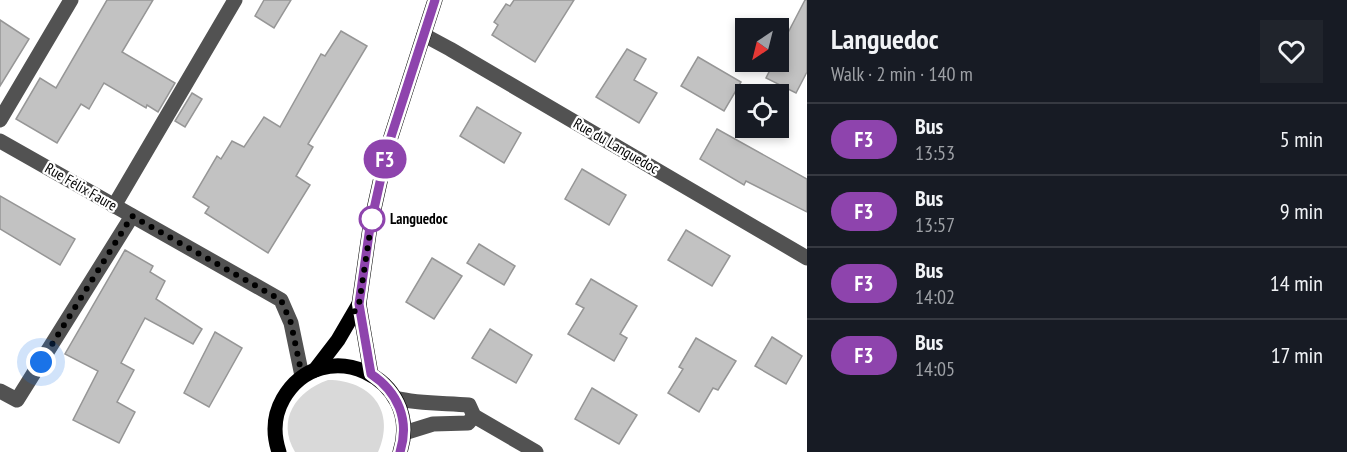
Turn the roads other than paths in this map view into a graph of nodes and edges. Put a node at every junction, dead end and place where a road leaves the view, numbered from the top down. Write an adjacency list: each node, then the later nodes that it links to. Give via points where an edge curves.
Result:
1 (71, 0): 5 (street)
2 (235, 0): 7 (street)
3 (435, 0): 4 (main road)
4 (424, 35): 9 (street, Rue du Languedoc); 10 (main road, via 388,146 370,227)
5 (0, 120)
6 (0, 141): 7 (street, Rue Félix Faure)
7 (114, 206): 8 (street, Rue Félix Faure)
8 (132, 216): 11 (street, Rue Félix Faure, via 281,300); 13 (street, via 17,400)
9 (807, 258)
10 (359, 304): 11 (main road, via 338,340); 12 (main road)
11 (309, 373): 12 (main road, via 344,365); 17 (main road, via 286,393 280,404 275,429)
12 (371, 374): 14 (main road)
13 (0, 391)
14 (395, 398): 15 (street, via 469,405); 16 (main road)
15 (474, 416): 16 (street, via 468,423 433,424); 19 (street)
16 (404, 433): 18 (main road)
17 (279, 452)
18 (400, 452)
19 (536, 452)

